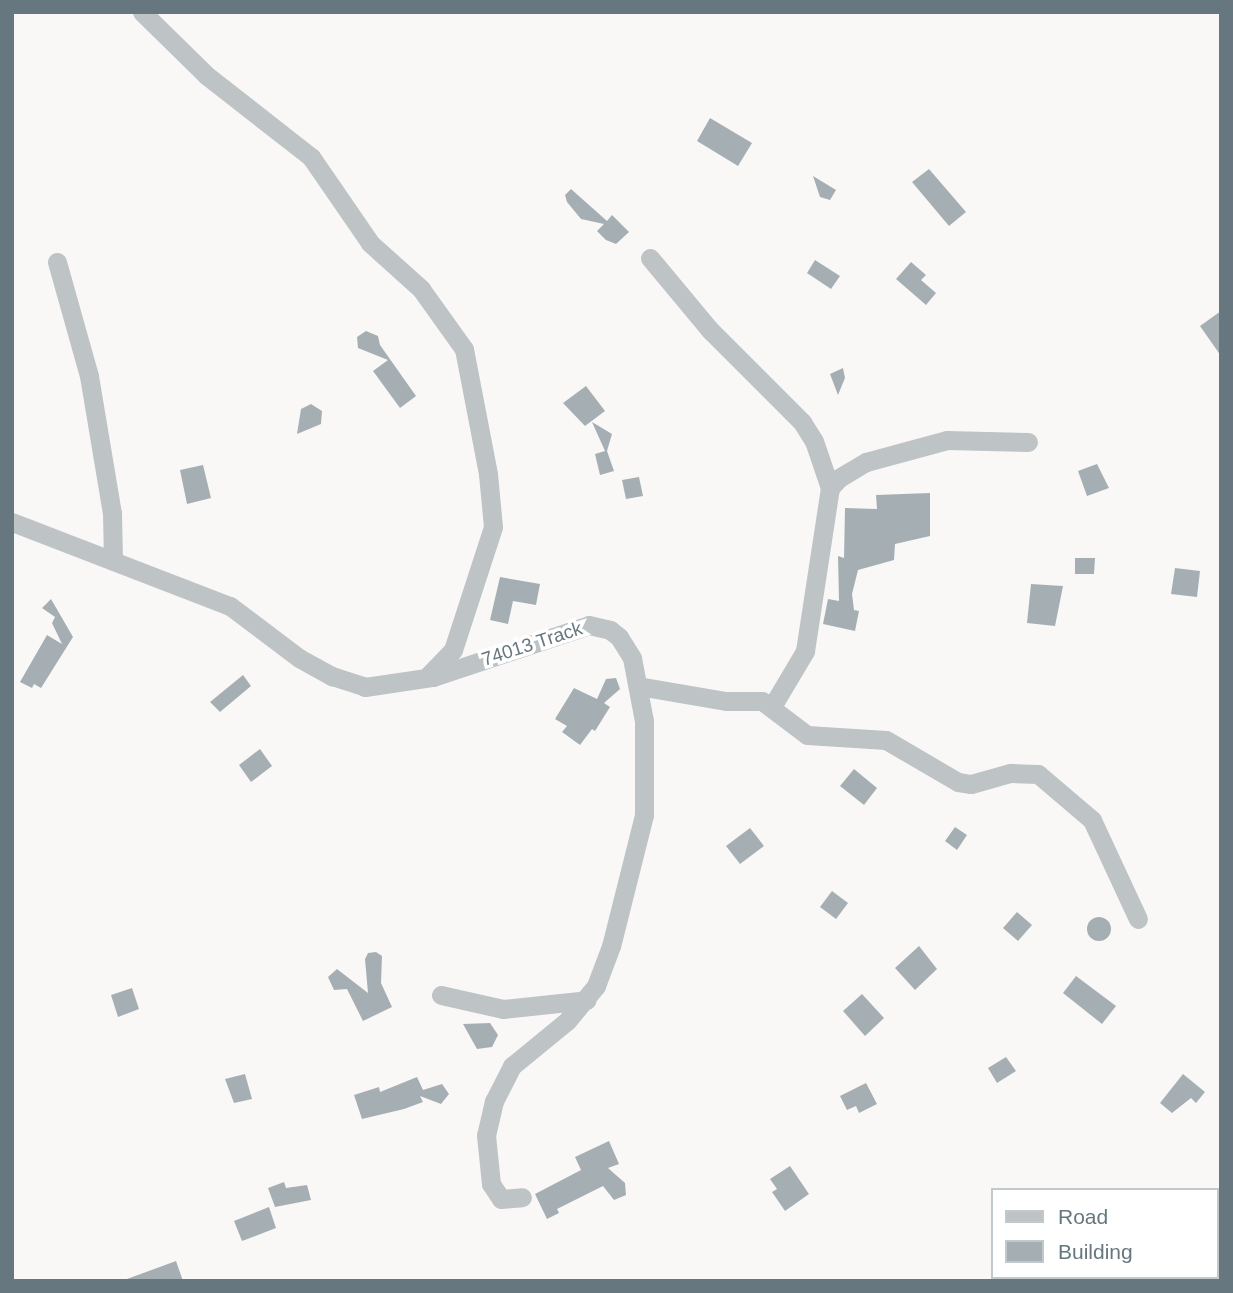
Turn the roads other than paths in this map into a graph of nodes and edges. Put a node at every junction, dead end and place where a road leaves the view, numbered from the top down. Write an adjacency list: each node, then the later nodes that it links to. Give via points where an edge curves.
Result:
1 (142, 12): 8 (street, via 206,75 311,157 370,243 421,289 464,349 486,461 493,527 453,650)
2 (650, 258): 5 (street, via 710,330 802,422 814,441)
3 (57, 262): 7 (street, via 89,376 112,513)
4 (1028, 442): 5 (street, via 947,440 913,447 866,462)
5 (830, 488): 10 (street, via 805,651)
6 (12, 522): 7 (street, 74013 Track)
7 (113, 561): 8 (street, 74013 Track, via 230,606 331,676 365,687)
8 (422, 680): 9 (street, 74013 Track, via 589,625 610,629 619,638 632,657)
9 (638, 686): 10 (street); 13 (street, 74013 Track, via 644,815 611,946)
10 (774, 705): 11 (street, via 807,735 886,740 958,782 1026,771 1046,779 1092,820)
11 (1138, 919)
12 (441, 995): 13 (street, via 503,1009)
13 (587, 1000): 14 (street, 74013 Track, via 521,1057 495,1101 486,1135 491,1184 501,1199)
14 (522, 1197)

